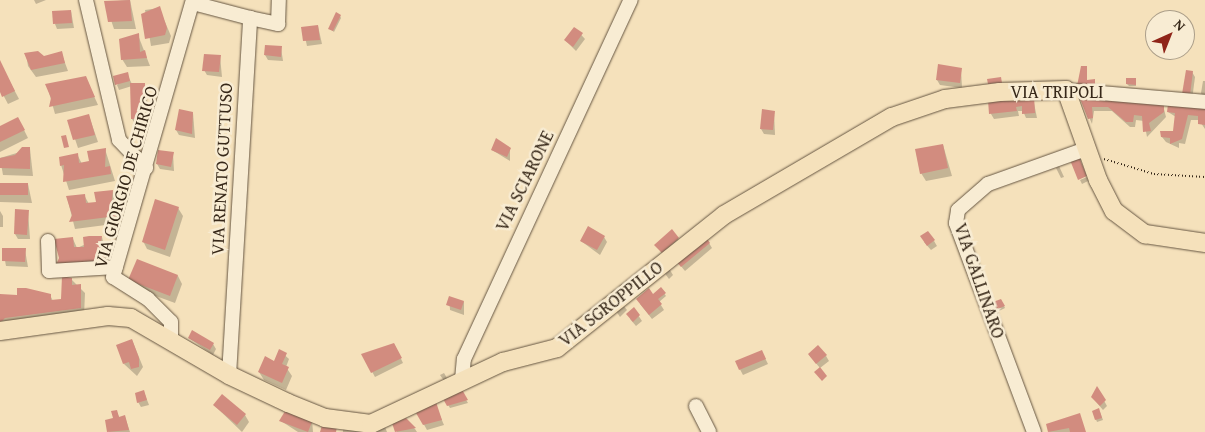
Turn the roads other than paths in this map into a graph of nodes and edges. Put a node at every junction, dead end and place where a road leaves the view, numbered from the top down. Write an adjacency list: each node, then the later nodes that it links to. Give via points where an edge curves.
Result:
1 (86, 0): 10 (street, via 119,140)
2 (279, 0): 5 (street, via 278,24)
3 (631, 0): 17 (street, VIA SCIARONE, via 464,359)
4 (193, 1): 5 (street); 10 (street, VIA GIORGIO DE CHIRICO)
5 (250, 18): 16 (street, VIA RENATO GUTTUSO)
6 (1066, 90): 7 (street, VIA TRIPOLI); 8 (main road, VIA TRIPOLI, via 1000,92); 9 (main road)
7 (1205, 102)
8 (909, 108): 17 (main road, VIA SGROPPILLO, via 724,215 557,348 503,362)
9 (1088, 154): 12 (main road, via 1108,203 1131,227 1164,240); 20 (street, VIA GALLINARO, via 988,184 958,210 956,222)
10 (146, 168): 13 (street, VIA GIORGIO DE CHIRICO)
11 (48, 241): 13 (street, via 49,271)
12 (1205, 243)
13 (116, 267): 15 (street, VIA GIORGIO DE CHIRICO, via 113,277 148,299 171,322)
14 (0, 331): 15 (main road, VIA SGROPPILLO, via 120,316 145,323)
15 (171, 339): 16 (main road, VIA SGROPPILLO)
16 (230, 375): 17 (main road, VIA SGROPPILLO, via 325,418 371,424)
17 (462, 380)
18 (696, 406): 19 (street)
19 (708, 432)
20 (1034, 432)

